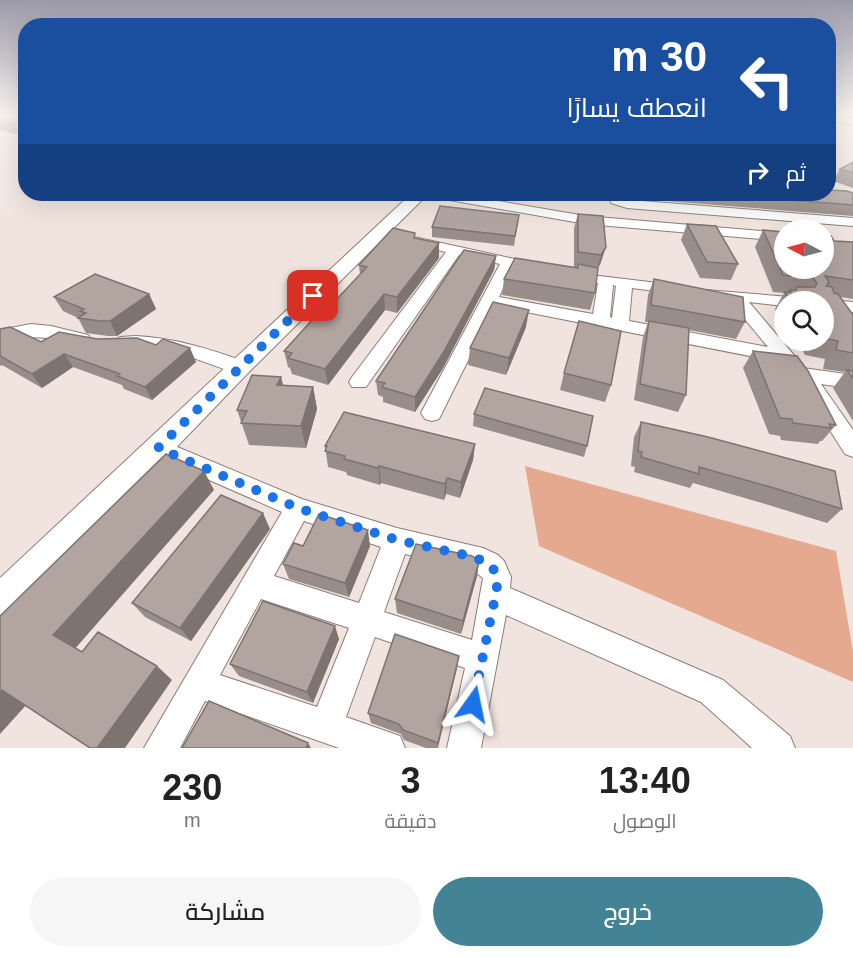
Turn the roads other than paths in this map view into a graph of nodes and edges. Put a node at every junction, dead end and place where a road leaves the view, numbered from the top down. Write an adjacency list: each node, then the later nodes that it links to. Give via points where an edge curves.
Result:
1 (412, 201): 7 (main road)
2 (478, 201): 5 (street)
3 (609, 201): 5 (street)
4 (622, 201): 6 (street)
5 (586, 220): 8 (street)
6 (853, 222)
7 (378, 233): 9 (street); 22 (main road)
8 (774, 236)
9 (455, 250): 10 (street); 24 (street)
10 (508, 263): 11 (street); 14 (street)
11 (606, 280): 12 (street); 18 (street)
12 (624, 282): 13 (street); 19 (street)
13 (735, 296): 15 (street); 21 (street)
14 (491, 300): 18 (street); 26 (street)
15 (774, 300)
16 (834, 305): 17 (street)
17 (853, 307)
18 (601, 321): 19 (street)
19 (620, 325): 21 (street)
20 (0, 336): 22 (street, via 37,328 104,344 167,343 195,349)
21 (786, 357): 23 (street)
22 (239, 367): 27 (main road)
23 (803, 375): 25 (street); 28 (street)
24 (359, 382)
25 (853, 382)
26 (432, 414)
27 (158, 448): 29 (street); 33 (main road)
28 (853, 448)
29 (298, 508): 30 (street); 31 (street)
30 (397, 540): 32 (street, via 489,564 497,577); 34 (street)
31 (255, 583): 34 (street); 36 (street)
32 (496, 596): 35 (street); 41 (street, via 712,691)
33 (0, 604)
34 (368, 621): 35 (street); 37 (street)
35 (483, 659): 40 (street)
36 (198, 682): 37 (street); 38 (street)
37 (326, 727): 39 (street)
38 (161, 748)
39 (388, 748)
40 (464, 748)
41 (778, 748)

